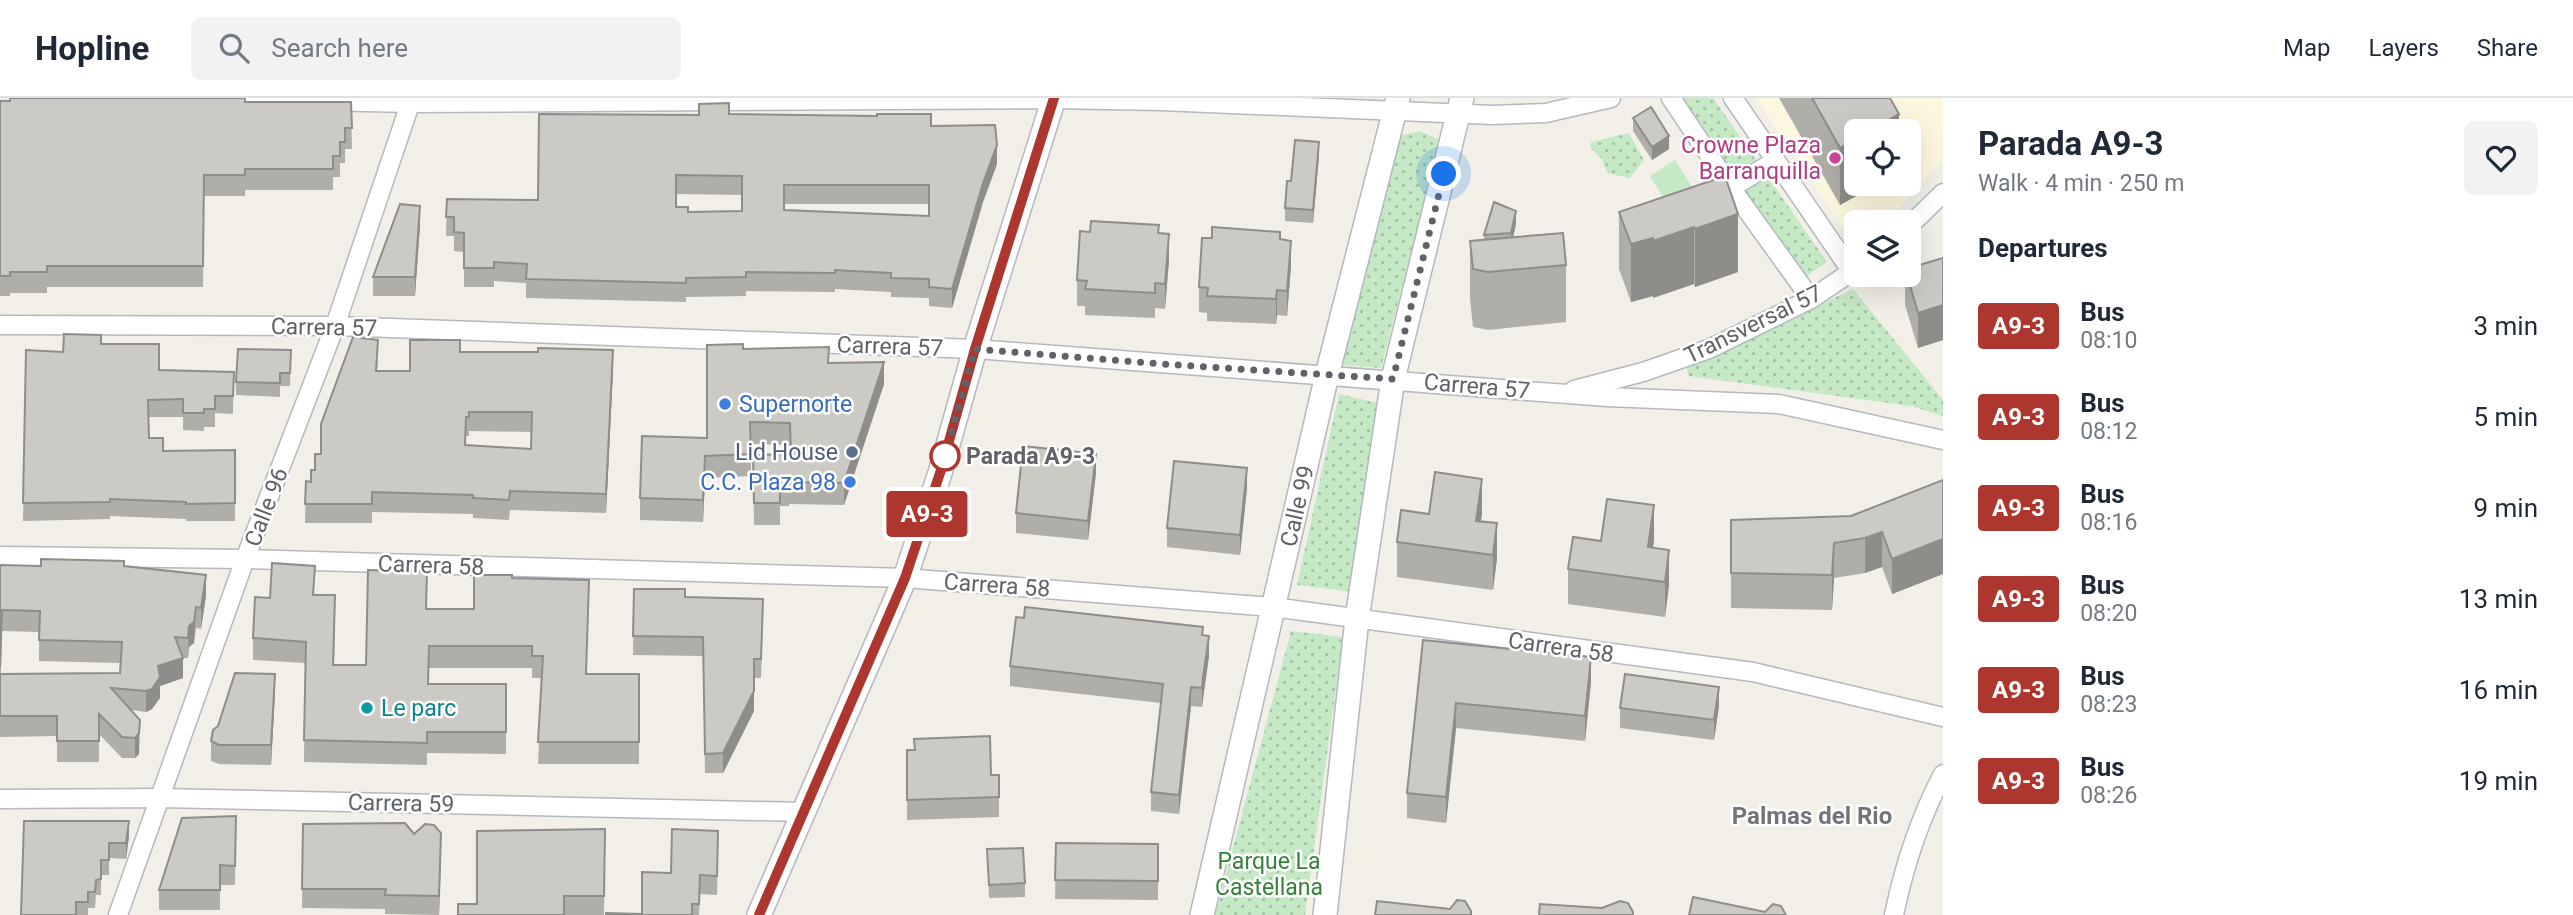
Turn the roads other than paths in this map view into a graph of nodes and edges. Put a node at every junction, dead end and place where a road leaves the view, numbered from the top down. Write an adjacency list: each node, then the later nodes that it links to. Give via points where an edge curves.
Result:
1 (181, 98): 6 (street)
2 (1611, 98): 8 (street, via 1546,113)
3 (1671, 98): 10 (street)
4 (1733, 98): 9 (street)
5 (1054, 99): 6 (street); 7 (street); 18 (street)
6 (412, 100): 17 (street, Calle 96)
7 (1396, 105): 8 (street); 19 (street, Calle 99)
8 (1460, 106): 20 (street)
9 (1775, 161): 10 (street); 13 (street)
10 (1731, 188): 15 (street)
11 (1943, 193): 12 (street)
12 (1921, 214)
13 (1844, 256)
14 (1844, 277): 15 (street, Transversal 57)
15 (1811, 299): 21 (street, Transversal 57, via 1709,349)
16 (0, 325): 17 (street, Carrera 57)
17 (335, 326): 18 (street, Carrera 57); 24 (street, Calle 96)
18 (975, 349): 19 (street, Carrera 57); 25 (street)
19 (1327, 375): 20 (street, Carrera 57); 26 (street, Calle 99)
20 (1393, 379): 21 (street, Carrera 57); 27 (street)
21 (1564, 392): 22 (street, Carrera 57, via 1779,404)
22 (1943, 440)
23 (0, 556): 24 (street, Carrera 58)
24 (245, 559): 25 (street, Carrera 58); 30 (street, Calle 96)
25 (905, 578): 26 (street, Carrera 58); 32 (street)
26 (1273, 607): 27 (street, Carrera 58); 35 (street, Calle 99)
27 (1357, 619): 28 (street, Carrera 58, via 1753,672); 36 (street)
28 (1943, 717)
29 (1943, 774): 37 (street, via 1902,877)
30 (161, 798): 31 (street, Carrera 59); 32 (street, Carrera 59); 33 (street, Calle 96)
31 (0, 799)
32 (803, 812): 34 (street)
33 (118, 915)
34 (759, 915)
35 (1202, 915)
36 (1325, 915)
37 (1894, 915)

